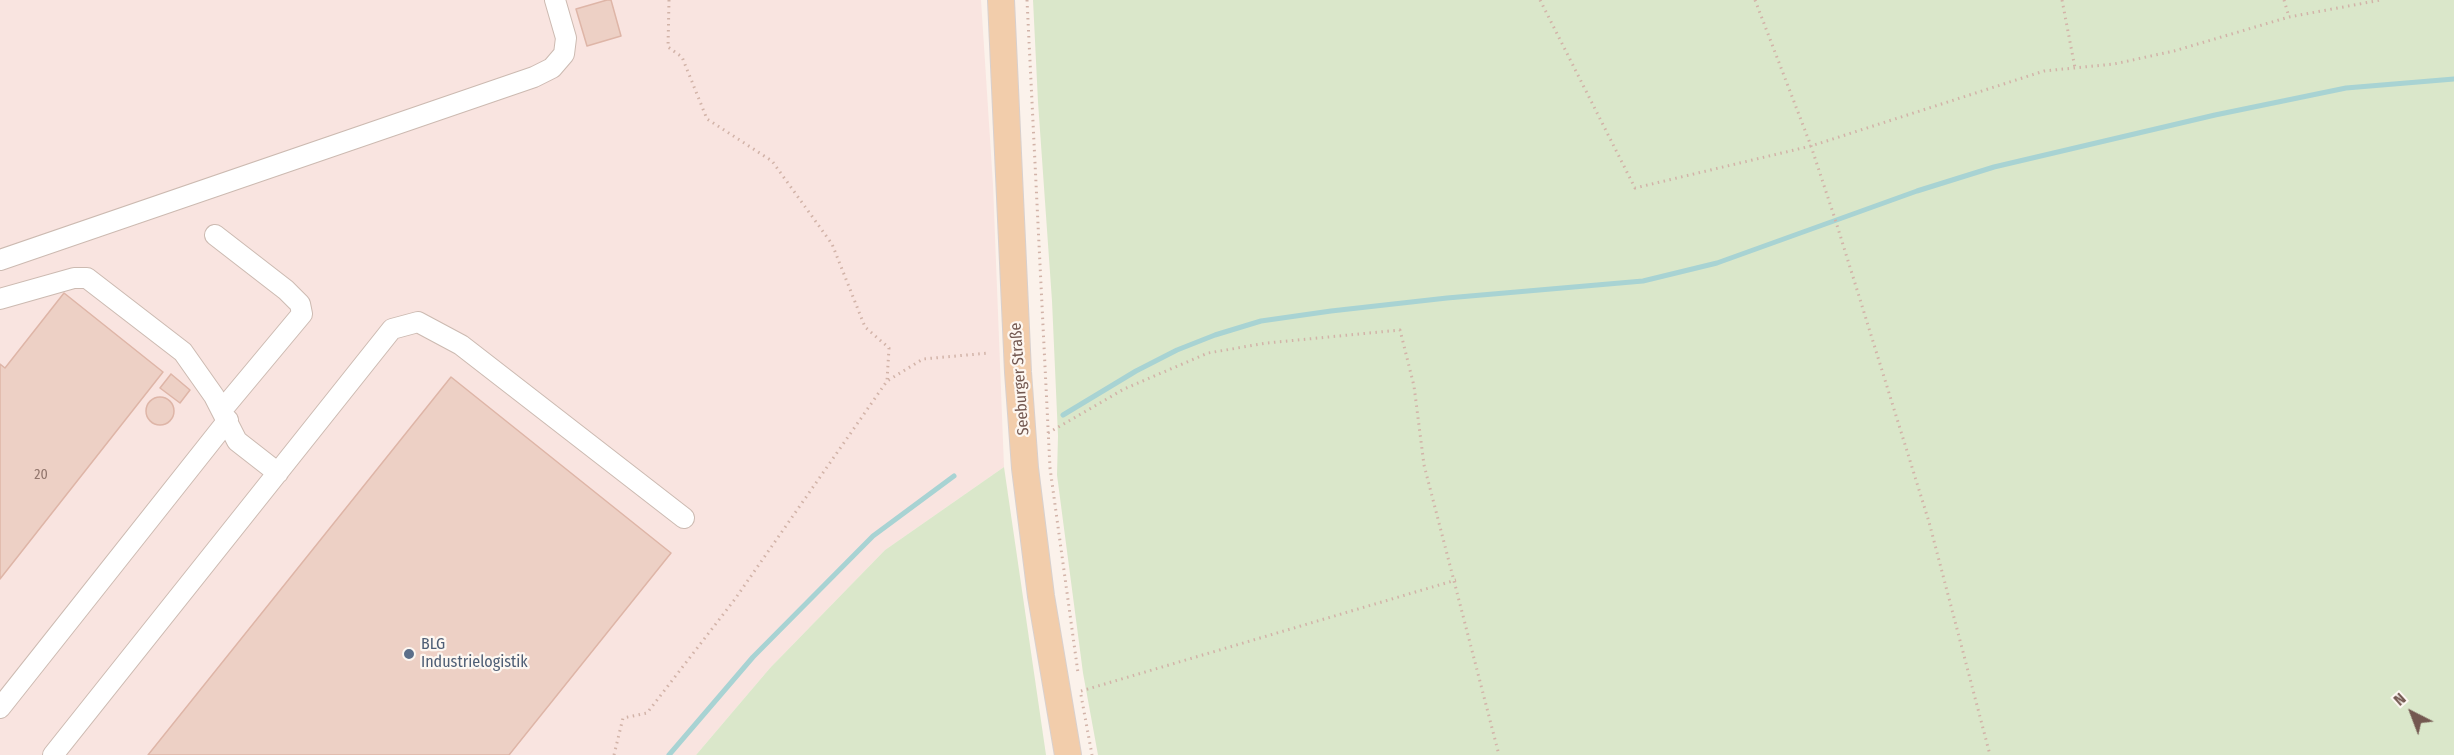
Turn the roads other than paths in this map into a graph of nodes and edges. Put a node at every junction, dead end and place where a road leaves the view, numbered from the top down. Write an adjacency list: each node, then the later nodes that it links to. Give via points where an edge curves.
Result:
1 (555, 0): 4 (lane, via 566,38 564,54 552,68 534,77)
2 (1001, 0): 11 (main road, Seeburger Straße, via 1025,468 1041,596)
3 (215, 235): 6 (lane, via 286,290 300,304 302,314)
4 (0, 260)
5 (0, 300): 6 (lane, via 74,278 87,278 183,352)
6 (225, 415): 7 (lane, via 237,441); 9 (lane)
7 (278, 473): 8 (lane, via 392,329 418,322 461,345); 10 (lane)
8 (684, 518)
9 (0, 708)
10 (53, 755)
11 (1068, 755)

